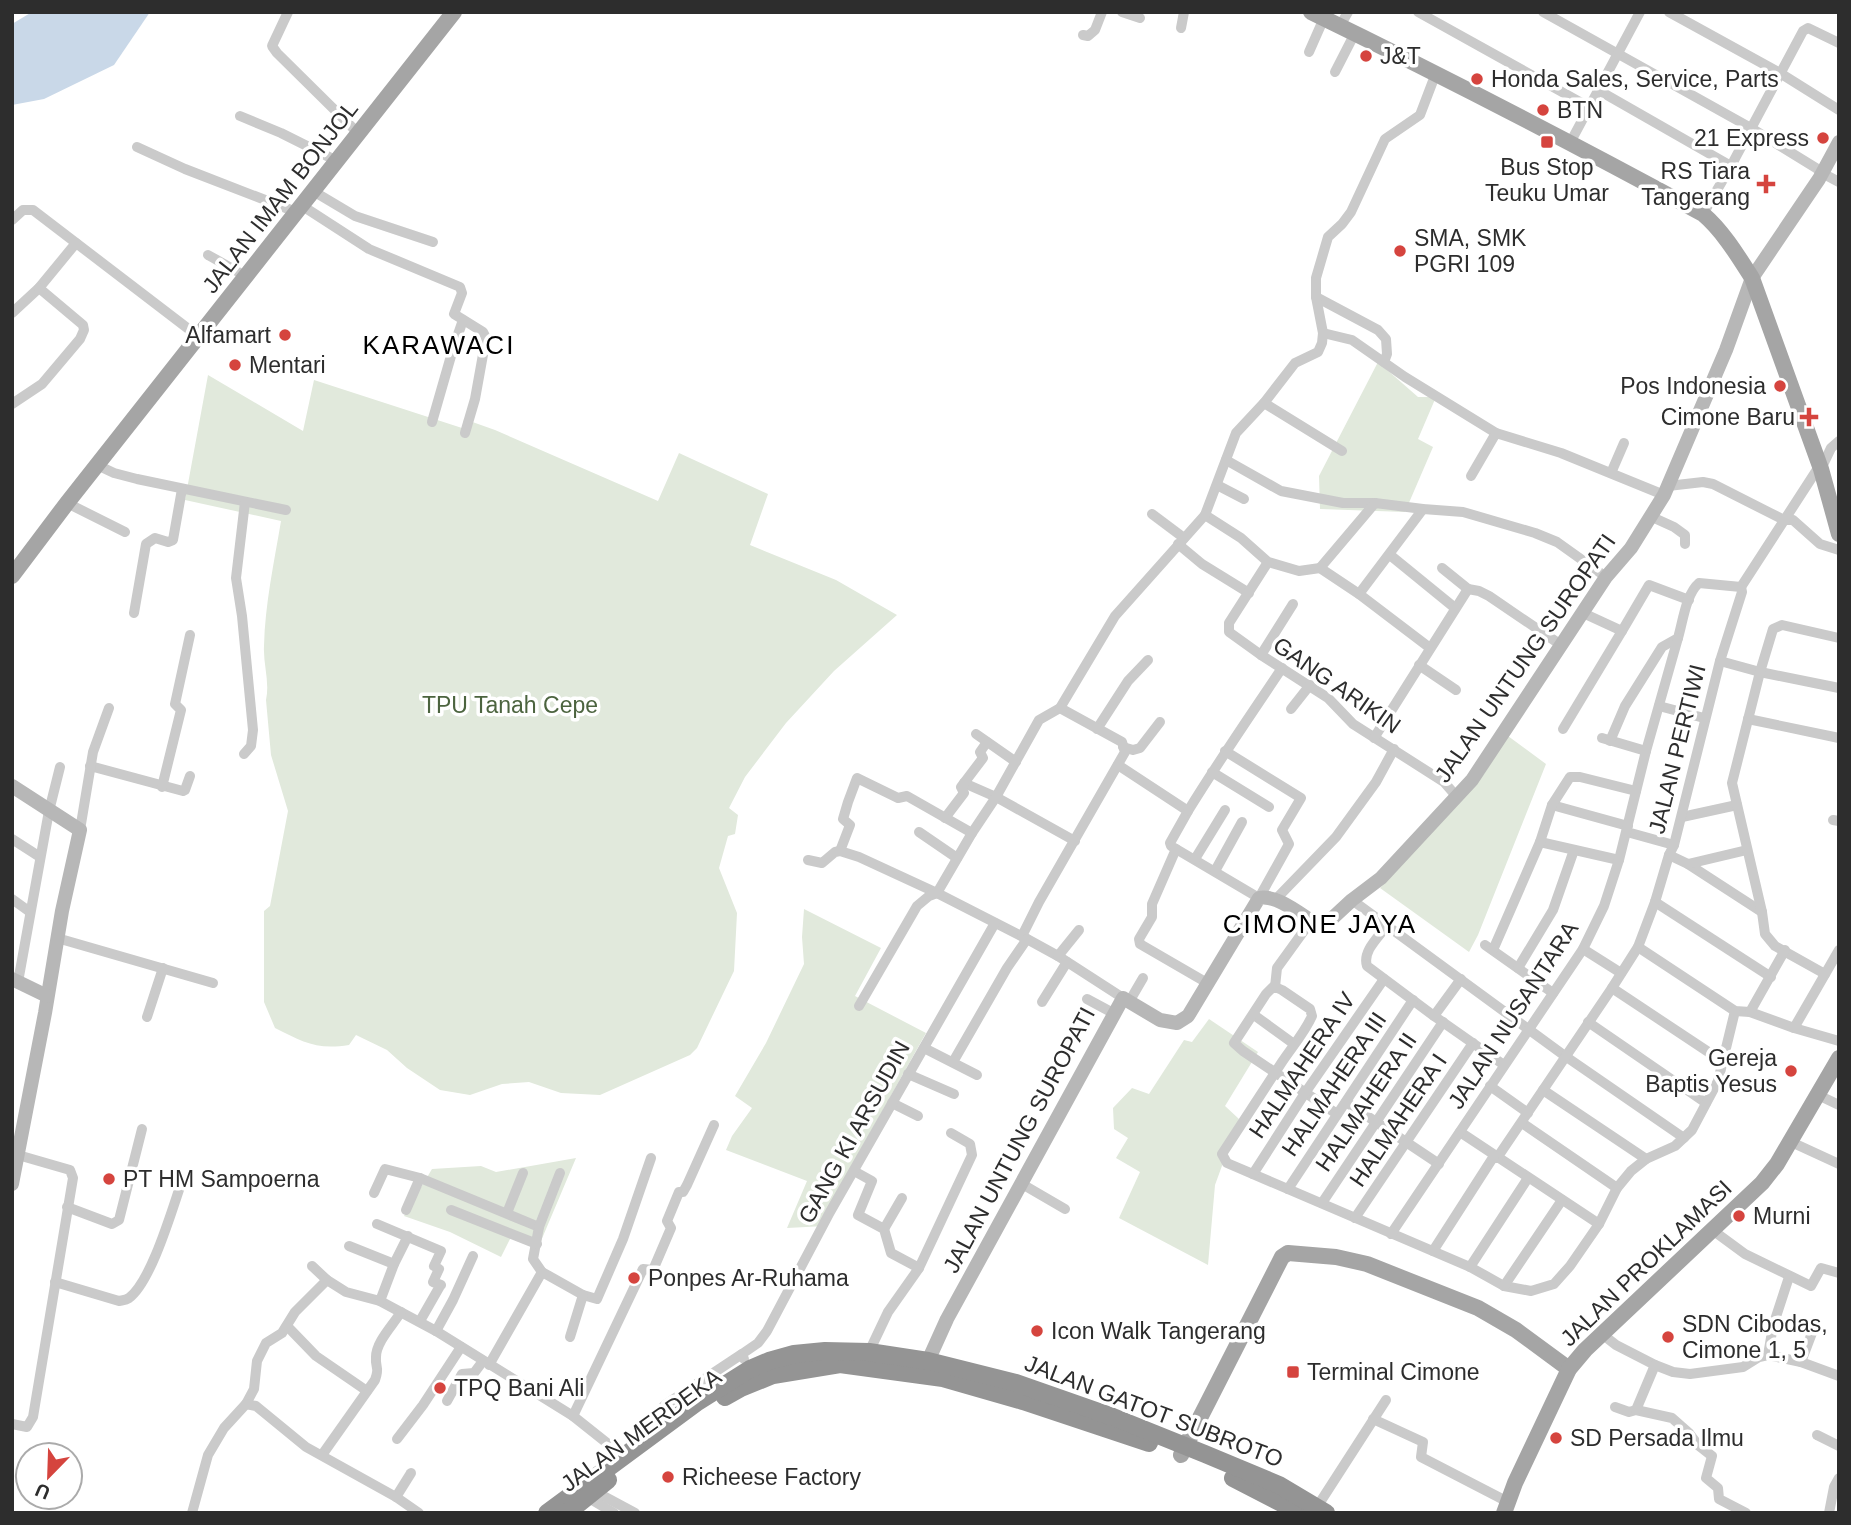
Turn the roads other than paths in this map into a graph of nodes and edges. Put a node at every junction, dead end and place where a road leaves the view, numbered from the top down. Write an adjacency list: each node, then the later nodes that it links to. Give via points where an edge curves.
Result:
1 (288, 12): 26 (street, via 272,46)
2 (454, 12): 26 (main road, JALAN IMAM BONJOL)
3 (1102, 12): 14 (street, via 1092,33)
4 (1122, 12): 11 (street)
5 (1184, 12): 13 (street)
6 (1418, 12): 22 (street)
7 (1544, 12): 17 (street)
8 (1639, 12): 17 (street)
9 (1669, 12): 20 (street)
10 (1317, 15): 12 (main road); 16 (street)
11 (1140, 18)
12 (1348, 24): 18 (street); 19 (main road)
13 (1181, 28)
14 (1083, 35)
15 (1839, 43): 20 (street, via 1805,28)
16 (1309, 52)
17 (1617, 53): 21 (street); 25 (street)
18 (1335, 72)
19 (1436, 73): 28 (main road); 44 (street, via 1420,115 1385,139 1351,212 1328,237)
20 (1780, 73): 23 (street); 25 (street)
21 (1598, 90): 22 (street); 31 (street)
22 (1589, 107): 28 (street)
23 (1839, 110)
24 (240, 116): 30 (street)
25 (1751, 128): 31 (street); 32 (street)
26 (358, 133): 30 (main road, JALAN IMAM BONJOL)
27 (1839, 142): 32 (street, JALAN UNTUNG SUROPATI)
28 (1570, 143): 36 (main road)
29 (137, 147): 35 (street)
30 (337, 161): 34 (main road, JALAN IMAM BONJOL)
31 (1731, 166): 36 (street)
32 (1822, 173): 33 (street); 42 (street, JALAN UNTUNG SUROPATI)
33 (1839, 181)
34 (313, 191): 35 (main road, JALAN IMAM BONJOL); 38 (street, via 355,216)
35 (299, 209): 41 (main road, JALAN IMAM BONJOL); 46 (street, via 369,249 460,287 463,293 454,314)
36 (1703, 214): 42 (main road)
37 (12, 220): 39 (street, via 23,210 33,210)
38 (433, 242)
39 (76, 243): 43 (street); 48 (street)
40 (208, 255): 41 (street)
41 (247, 277): 48 (main road, JALAN IMAM BONJOL)
42 (1752, 278): 60 (main road); 65 (street, JALAN UNTUNG SUROPATI)
43 (38, 288): 45 (street); 51 (street, via 84,330 42,384)
44 (1316, 297): 47 (street); 49 (street, via 1378,330 1386,340)
45 (12, 313)
46 (463, 320): 52 (street); 53 (street, via 486,338)
47 (1323, 333): 49 (street, via 1352,340); 50 (street, via 1318,352 1295,363)
48 (200, 337): 59 (main road, JALAN IMAM BONJOL)
49 (1384, 362): 54 (street)
50 (1264, 403): 57 (street); 58 (street, via 1236,433)
51 (12, 404)
52 (432, 422)
53 (465, 433)
54 (1496, 433): 61 (street); 62 (street)
55 (1839, 441): 60 (street, JALAN PERTIWI)
56 (1624, 443): 61 (street)
57 (1342, 451)
58 (1226, 460): 63 (street); 69 (street, via 1281,491 1343,503)
59 (97, 465): 64 (street); 68 (main road, JALAN IMAM BONJOL)
60 (1820, 467): 75 (street, JALAN PERTIWI); 77 (main road)
61 (1611, 473): 65 (street)
62 (1471, 476)
63 (1217, 485): 66 (street); 73 (street)
64 (182, 489): 67 (street); 94 (street, via 173,540 155,538 146,544)
65 (1666, 490): 74 (street, JALAN UNTUNG SUROPATI); 75 (street, via 1713,484)
66 (1244, 499)
67 (245, 502): 71 (street); 128 (street, via 236,578 253,730 251,746)
68 (67, 503): 76 (street); 85 (main road, JALAN IMAM BONJOL)
69 (1376, 503): 70 (street); 83 (street)
70 (1423, 509): 81 (street); 86 (street, via 1463,512 1535,533 1557,542)
71 (286, 510)
72 (1152, 514): 78 (street)
73 (1205, 515): 78 (street); 82 (street)
74 (1652, 517): 79 (street, via 1685,535); 86 (street, JALAN UNTUNG SUROPATI)
75 (1784, 520): 80 (street, via 1793,520 1820,544); 87 (street, JALAN PERTIWI)
76 (125, 532)
77 (1839, 534)
78 (1181, 541): 89 (street, via 1202,564); 113 (street, via 1115,616)
79 (1685, 544)
80 (1839, 550)
81 (1390, 555): 90 (street); 93 (street)
82 (1268, 562): 83 (street, via 1299,571); 89 (street, GANG ARIKIN)
83 (1320, 568): 90 (street)
84 (1442, 568): 88 (street)
85 (12, 576)
86 (1606, 576): 95 (street, JALAN UNTUNG SUROPATI)
87 (1741, 587): 91 (street, via 1699,583); 104 (street, JALAN PERTIWI)
88 (1468, 589): 93 (street); 100 (street, via 1489,596)
89 (1249, 593): 102 (street, GANG ARIKIN, via 1229,623 1229,632)
90 (1359, 594): 101 (street)
91 (1689, 600): 96 (street, via 1649,585); 98 (street, JALAN PERTIWI)
92 (1293, 604): 102 (street)
93 (1455, 608): 101 (street)
94 (134, 613)
95 (1583, 613): 96 (street); 100 (street, JALAN UNTUNG SUROPATI)
96 (1622, 631): 119 (street)
97 (190, 635): 137 (street, via 175,704 181,710)
98 (1678, 638): 111 (street, JALAN NUSANTARA); 127 (street, JALAN PERTIWI, via 1662,648 1606,740)
99 (1839, 638): 107 (street, via 1776,626)
100 (1561, 645): 140 (street, JALAN UNTUNG SUROPATI)
101 (1430, 648): 105 (street)
102 (1261, 654): 106 (street, GANG ARIKIN)
103 (1148, 660): 118 (street, via 1128,681)
104 (1720, 661): 107 (street); 115 (street, JALAN PERTIWI)
105 (1419, 665): 110 (street); 121 (street)
106 (1282, 668): 108 (street, GANG ARIKIN); 126 (street)
107 (1760, 672): 109 (street); 116 (street)
108 (1310, 685): 114 (street); 121 (street, GANG ARIKIN)
109 (1839, 688)
110 (1456, 690)
111 (1659, 706): 115 (street); 127 (street, JALAN NUSANTARA)
112 (109, 708): 131 (street)
113 (1059, 708): 118 (street); 129 (street, via 1039,720)
114 (1291, 709)
115 (1704, 718): 147 (street, JALAN PERTIWI)
116 (1748, 719): 122 (street); 142 (street, via 1732,783)
117 (1160, 722): 124 (street, via 1140,748)
118 (1097, 729): 124 (street, via 1122,742)
119 (1563, 729)
120 (976, 734): 123 (street)
121 (1374, 738): 125 (street, GANG ARIKIN)
122 (1839, 738)
123 (987, 742): 129 (street); 135 (street, via 980,751 983,758)
124 (1123, 747): 130 (street)
125 (1394, 749): 140 (street, GANG ARIKIN, via 1444,782); 172 (street, via 1336,837)
126 (1225, 751): 133 (street); 170 (street, via 1301,797 1282,830 1289,844)
127 (1646, 751): 138 (street, JALAN NUSANTARA)
128 (244, 754)
129 (1016, 762): 139 (street)
130 (1118, 765): 146 (street); 155 (street)
131 (90, 766): 137 (street); 151 (street)
132 (60, 767): 145 (street)
133 (1212, 772): 143 (street); 146 (street)
134 (190, 776): 137 (street, via 184,791)
135 (964, 783): 139 (street); 148 (street, via 964,793)
136 (12, 786): 145 (street)
137 (162, 786)
138 (1636, 791): 141 (street, via 1570,777); 150 (street, JALAN NUSANTARA)
139 (996, 797): 153 (street); 155 (street)
140 (1457, 797): 173 (street, JALAN UNTUNG SUROPATI, via 1381,878)
141 (1552, 805): 150 (street); 156 (street)
142 (1737, 805): 147 (street); 160 (street)
143 (1269, 807)
144 (1224, 810): 164 (street)
145 (49, 811): 151 (street); 162 (street)
146 (1188, 811): 157 (street, via 1170,843)
147 (1682, 817): 159 (street, JALAN PERTIWI)
148 (945, 818): 153 (street); 161 (street, via 907,796 899,799 858,778 843,819 850,825)
149 (1242, 822): 168 (street)
150 (1627, 829): 159 (street); 166 (street, JALAN NUSANTARA)
151 (80, 830): 181 (street)
152 (919, 832): 163 (street)
153 (972, 833): 163 (street)
154 (12, 839): 162 (street)
155 (1075, 841): 182 (street)
156 (1540, 842): 158 (street); 189 (street, via 1489,947)
157 (1176, 849): 164 (street); 198 (street, via 1140,944)
158 (1574, 850): 166 (street); 189 (street, via 1553,911)
159 (1671, 850): 167 (street); 174 (street, JALAN PERTIWI)
160 (1747, 850): 167 (street); 176 (street)
161 (840, 851): 165 (street, via 822,863); 169 (street)
162 (40, 858): 175 (street)
163 (957, 858): 169 (street)
164 (1195, 859): 168 (street)
165 (808, 860)
166 (1619, 860): 184 (street, JALAN NUSANTARA)
167 (1688, 864): 176 (street)
168 (1215, 872): 170 (street)
169 (937, 893): 178 (street); 207 (street, via 917,906)
170 (1259, 898): 172 (street); 198 (street, JALAN UNTUNG SUROPATI)
171 (12, 899): 175 (street)
172 (1276, 899): 177 (street)
173 (1352, 900): 177 (street, JALAN UNTUNG SUROPATI, via 1325,925); 179 (street)
174 (1655, 902): 183 (street, JALAN PERTIWI); 192 (street)
175 (30, 912): 196 (street)
176 (1762, 912): 185 (street, via 1767,939)
177 (1311, 921): 199 (street, via 1277,968)
178 (995, 923): 182 (street); 220 (street, GANG KI ARSUDIN)
179 (1388, 924): 194 (street, via 1365,957 1367,966); 195 (street)
180 (1079, 930): 187 (street)
181 (57, 938): 188 (street); 201 (street)
182 (1024, 938): 187 (street); 224 (street)
183 (1638, 947): 190 (street, JALAN PERTIWI); 208 (street)
184 (1583, 949): 190 (street); 202 (street, JALAN NUSANTARA)
185 (1785, 950): 191 (street); 192 (street)
186 (1839, 950): 191 (street)
187 (1062, 959): 204 (street); 206 (street)
188 (163, 968): 197 (street); 212 (street)
189 (1518, 968): 202 (street)
190 (1621, 973): 200 (street, JALAN PERTIWI)
191 (1825, 974): 215 (street)
192 (1771, 977): 209 (street)
193 (1143, 978): 204 (street)
194 (1384, 979): 205 (street); 231 (street, HALMAHERA IV)
195 (1461, 979): 213 (street, HALMAHERA II); 216 (street)
196 (15, 981): 201 (street)
197 (213, 983)
198 (1209, 984): 204 (street, JALAN UNTUNG SUROPATI, via 1188,1016 1177,1023 1160,1020)
199 (1275, 987): 211 (street); 219 (street, via 1310,1009 1312,1016)
200 (1612, 988): 214 (street, JALAN PERTIWI); 223 (street)
201 (41, 993): 249 (street)
202 (1553, 993): 216 (street, JALAN NUSANTARA)
203 (1087, 999): 210 (street)
204 (1126, 1000): 210 (street, JALAN UNTUNG SUROPATI)
205 (1413, 1000): 213 (street); 234 (street, HALMAHERA III)
206 (1042, 1002)
207 (859, 1006)
208 (1735, 1011): 209 (street); 223 (street)
209 (1750, 1012): 215 (street)
210 (1113, 1013): 263 (street, JALAN UNTUNG SUROPATI)
211 (1254, 1015): 219 (street); 227 (street, via 1234,1043)
212 (147, 1017)
213 (1438, 1019): 218 (street); 241 (street, HALMAHERA II)
214 (1588, 1022): 221 (street, JALAN PERTIWI); 236 (street)
215 (1794, 1028): 217 (street)
216 (1529, 1029): 221 (street); 225 (street, JALAN NUSANTARA)
217 (1839, 1041)
218 (1473, 1043): 225 (street); 248 (street, HALMAHERA I)
219 (1294, 1044): 227 (street)
220 (924, 1048): 224 (street); 226 (street, GANG KI ARSUDIN)
221 (1564, 1056): 230 (street, JALAN PERTIWI); 246 (street)
222 (1839, 1058): 233 (main road, JALAN PROKLAMASI)
223 (1723, 1061): 236 (street)
224 (953, 1062): 228 (street)
225 (1504, 1065): 229 (street, JALAN NUSANTARA)
226 (908, 1073): 232 (street); 235 (street, GANG KI ARSUDIN)
227 (1275, 1073): 231 (street); 258 (street, via 1222,1154 1227,1163)
228 (977, 1075)
229 (1490, 1086): 240 (street); 244 (street, JALAN NUSANTARA)
230 (1543, 1090): 240 (street, JALAN PERTIWI); 252 (street)
231 (1305, 1093): 238 (street); 258 (street, HALMAHERA IV)
232 (954, 1094)
233 (1818, 1095): 237 (street); 247 (main road, JALAN PROKLAMASI)
234 (1346, 1102): 238 (street, HALMAHERA III); 241 (street)
235 (892, 1103): 239 (street); 255 (street, GANG KI ARSUDIN)
236 (1706, 1103): 246 (street)
237 (1839, 1105)
238 (1337, 1114): 265 (street, HALMAHERA III)
239 (918, 1116)
240 (1525, 1118): 250 (street, JALAN PERTIWI); 264 (street)
241 (1376, 1124): 248 (street); 269 (street, HALMAHERA II)
242 (714, 1125): 322 (street, via 687,1185 679,1192 667,1221 671,1228 653,1270 643,1269)
243 (142, 1129): 270 (street, via 119,1220 112,1224)
244 (1460, 1132): 250 (street); 253 (street, JALAN NUSANTARA)
245 (951, 1133): 290 (street, via 970,1144 972,1156)
246 (1684, 1138): 252 (street)
247 (1789, 1142): 254 (street); 280 (main road, JALAN PROKLAMASI, via 1762,1183)
248 (1405, 1143): 253 (street); 275 (street, HALMAHERA I)
249 (18, 1155): 262 (street); 270 (street, via 70,1170 73,1178)
250 (1496, 1157): 261 (street); 285 (street, JALAN PERTIWI)
251 (651, 1158): 297 (street, via 597,1299)
252 (1646, 1159): 264 (street)
253 (1439, 1164): 281 (street, JALAN NUSANTARA)
254 (1839, 1164)
255 (854, 1171): 279 (street, via 872,1181 859,1215); 309 (street, GANG KI ARSUDIN)
256 (523, 1173): 274 (street)
257 (561, 1173): 278 (street)
258 (1253, 1174): 265 (street)
259 (183, 1178): 295 (street, via 149,1271 132,1296 119,1301)
260 (420, 1178): 266 (street, via 385,1169); 272 (street); 274 (street)
261 (1528, 1178): 268 (street); 289 (street)
262 (12, 1184)
263 (1022, 1184): 271 (street); 310 (street, JALAN UNTUNG SUROPATI)
264 (1617, 1188): 277 (street)
265 (1288, 1189): 269 (street)
266 (374, 1193)
267 (902, 1198): 279 (street)
268 (1562, 1200): 277 (street); 296 (street)
269 (1322, 1203): 275 (street)
270 (67, 1208): 295 (street)
271 (1065, 1209)
272 (407, 1210)
273 (450, 1210): 283 (street)
274 (507, 1213): 278 (street)
275 (1355, 1218): 281 (street)
276 (377, 1224): 282 (street)
277 (1599, 1224): 296 (street, via 1554,1284 1531,1291)
278 (539, 1227): 283 (street)
279 (884, 1229): 290 (street, via 891,1253)
280 (1711, 1229): 293 (street, via 1745,1254); 304 (main road, JALAN PROKLAMASI)
281 (1391, 1234): 285 (street)
282 (408, 1236): 287 (street); 300 (street, via 441,1251 433,1282 440,1286)
283 (537, 1244): 291 (street, via 533,1259)
284 (349, 1246): 287 (street)
285 (1433, 1251): 289 (street)
286 (473, 1256): 303 (street)
287 (394, 1264): 298 (street)
288 (312, 1266): 294 (street)
289 (1469, 1267): 296 (street)
290 (919, 1268): 307 (street, via 888,1312)
291 (542, 1272): 297 (street); 312 (street)
292 (1839, 1273): 293 (street, via 1821,1268 1811,1286)
293 (1790, 1277): 308 (street)
294 (327, 1280): 298 (street, via 346,1292); 302 (street)
295 (55, 1282): 324 (street, via 33,1417 27,1427)
296 (1504, 1286)
297 (583, 1295): 305 (street)
298 (380, 1301): 299 (street)
299 (401, 1312): 300 (street); 316 (street, via 380,1344 379,1370)
300 (420, 1321): 303 (street)
301 (1815, 1325): 311 (street)
302 (287, 1326): 316 (street, via 316,1356); 319 (street, via 266,1342)
303 (436, 1331): 306 (street)
304 (1602, 1334): 313 (street); 314 (main road, JALAN PROKLAMASI)
305 (570, 1337)
306 (461, 1347): 312 (street); 326 (street)
307 (869, 1352): 309 (highway, JALAN GATOT SUBROTO, via 825,1350); 310 (highway, JALAN GATOT SUBROTO)
308 (1768, 1355): 311 (street); 313 (street, via 1743,1367 1690,1374)
309 (746, 1362): 330 (highway, JALAN GATOT SUBROTO, via 643,1441)
310 (928, 1362): 328 (highway, JALAN GATOT SUBROTO, via 1016,1383 1113,1417)
311 (1801, 1362): 315 (street)
312 (486, 1363): 318 (street, via 474,1373 462,1374); 322 (street)
313 (1655, 1365): 321 (street)
314 (1569, 1368): 328 (main road, via 1516,1330 1466,1303 1367,1264 1288,1253); 335 (main road, JALAN PROKLAMASI)
315 (1839, 1376)
316 (367, 1391): 329 (street)
317 (1386, 1400): 323 (street)
318 (447, 1401)
319 (246, 1404): 329 (street, via 256,1406); 337 (street, via 224,1427 208,1455)
320 (1615, 1407): 321 (street)
321 (1636, 1410): 343 (street, via 1671,1418 1689,1433 1712,1456 1705,1475 1718,1488 1720,1500)
322 (573, 1416): 330 (street)
323 (1373, 1419): 335 (street, via 1423,1442 1421,1457); 336 (street)
324 (12, 1424)
325 (1817, 1435): 327 (street)
326 (397, 1439)
327 (1839, 1447)
328 (1183, 1450): 330 (highway, JALAN MERDEKA, via 943,1377 840,1364 773,1375 741,1388); 336 (highway, JALAN MERDEKA, via 1251,1487)
329 (322, 1455): 334 (street)
330 (624, 1461): 333 (highway, JALAN MERDEKA); 339 (highway, JALAN GATOT SUBROTO)
331 (411, 1473): 334 (street)
332 (1839, 1478): 344 (street)
333 (591, 1494): 340 (highway, JALAN MERDEKA); 341 (street); 342 (street)
334 (396, 1497): 338 (street)
335 (1506, 1507)
336 (1314, 1511)
337 (192, 1513)
338 (419, 1513)
339 (547, 1513)
340 (567, 1513)
341 (614, 1513)
342 (635, 1513)
343 (1746, 1513)
344 (1829, 1513)

